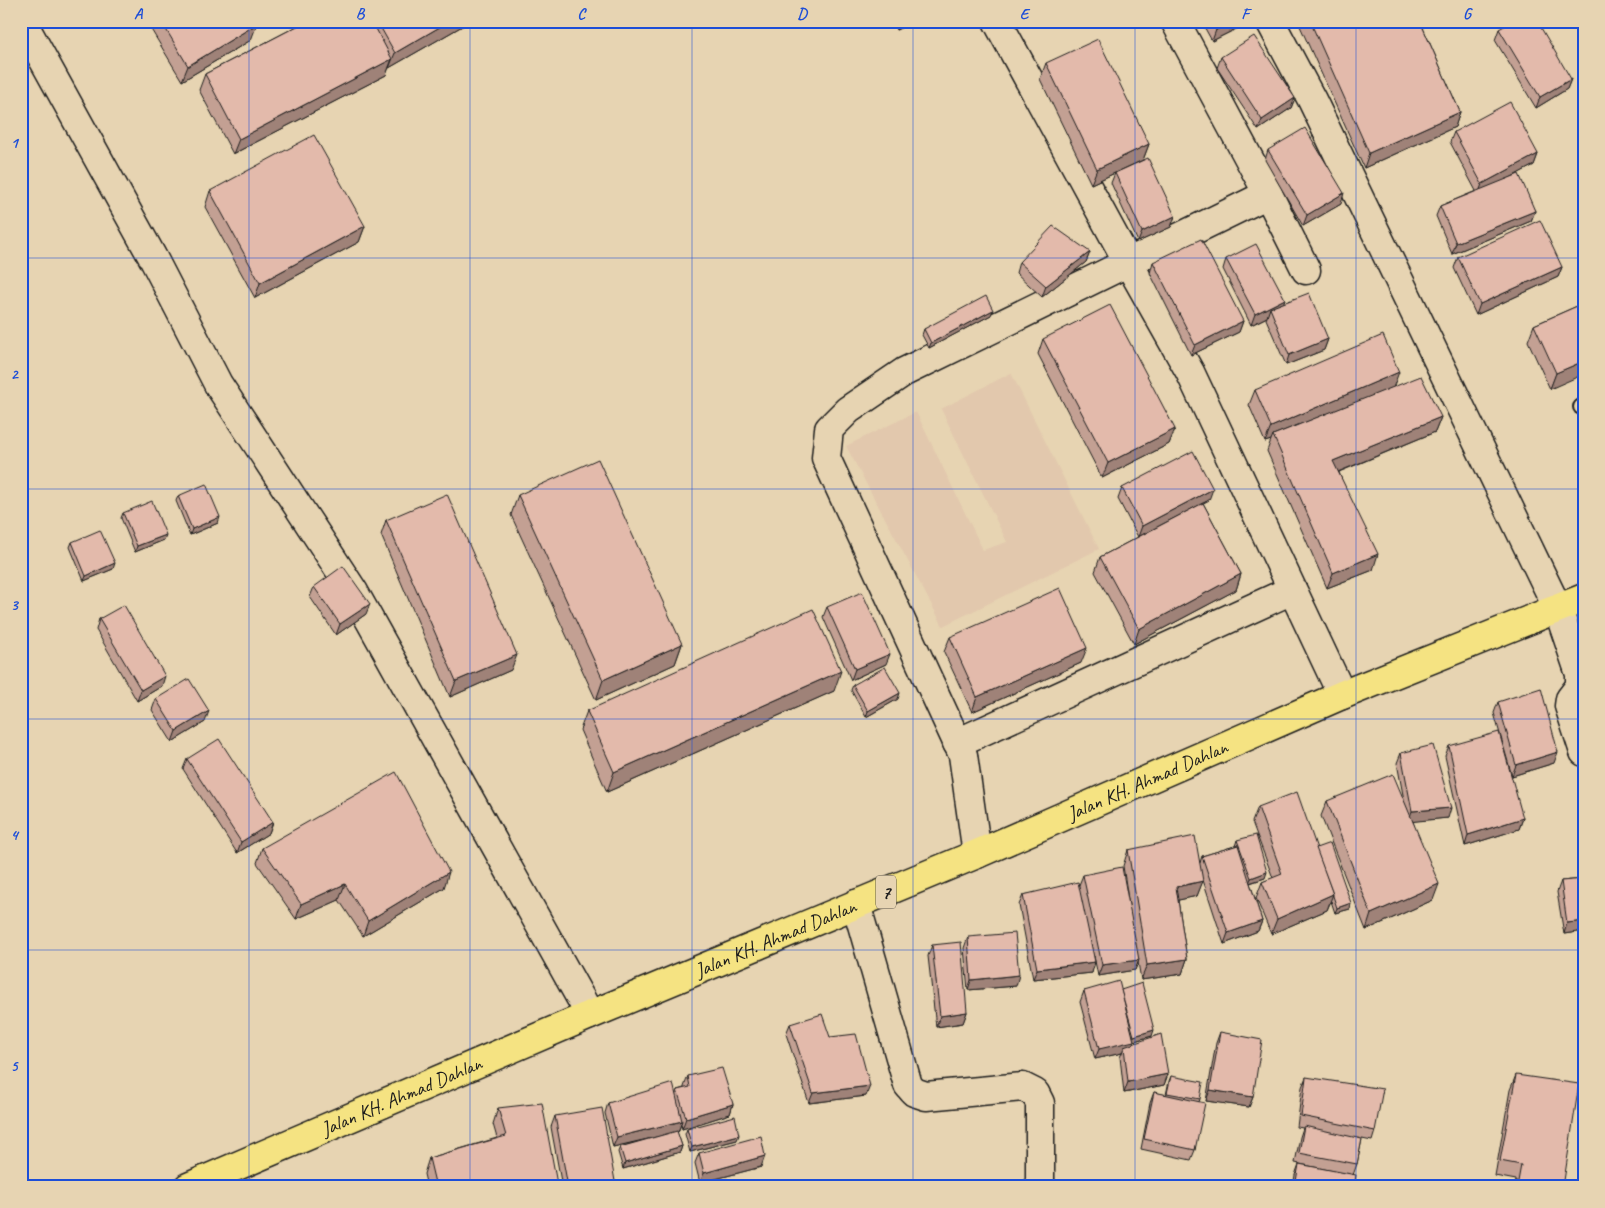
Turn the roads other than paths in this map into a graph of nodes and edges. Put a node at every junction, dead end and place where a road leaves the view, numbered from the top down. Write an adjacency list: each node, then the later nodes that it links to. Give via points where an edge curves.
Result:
1 (22, 21): 16 (street, via 153,258 218,384 354,592)
2 (997, 21): 6 (street)
3 (1175, 21): 5 (street)
4 (1270, 21): 10 (street, via 1312,100)
5 (1268, 194): 6 (street); 7 (street)
6 (1128, 262): 8 (street, via 1190,372); 12 (street, via 904,372 848,410 829,429 826,458)
7 (1306, 270)
8 (1292, 590): 11 (street); 12 (street)
9 (1584, 598): 10 (highway, Jalan KH. Ahmad Dahlan / 7)
10 (1558, 609): 11 (highway, Jalan KH. Ahmad Dahlan / 7); 13 (street, via 1580,674 1580,686 1569,706)
11 (1342, 695): 14 (highway, Jalan KH. Ahmad Dahlan / 7)
12 (957, 742): 14 (street, via 963,755)
13 (1584, 752)
14 (977, 854): 15 (highway, Jalan KH. Ahmad Dahlan / 7)
15 (856, 904): 16 (highway, Jalan KH. Ahmad Dahlan / 7); 18 (street, via 908,1085 914,1092 926,1096 1023,1087 1036,1093 1040,1103)
16 (590, 1015): 17 (highway, Jalan KH. Ahmad Dahlan / 7)
17 (188, 1187)
18 (1040, 1187)

